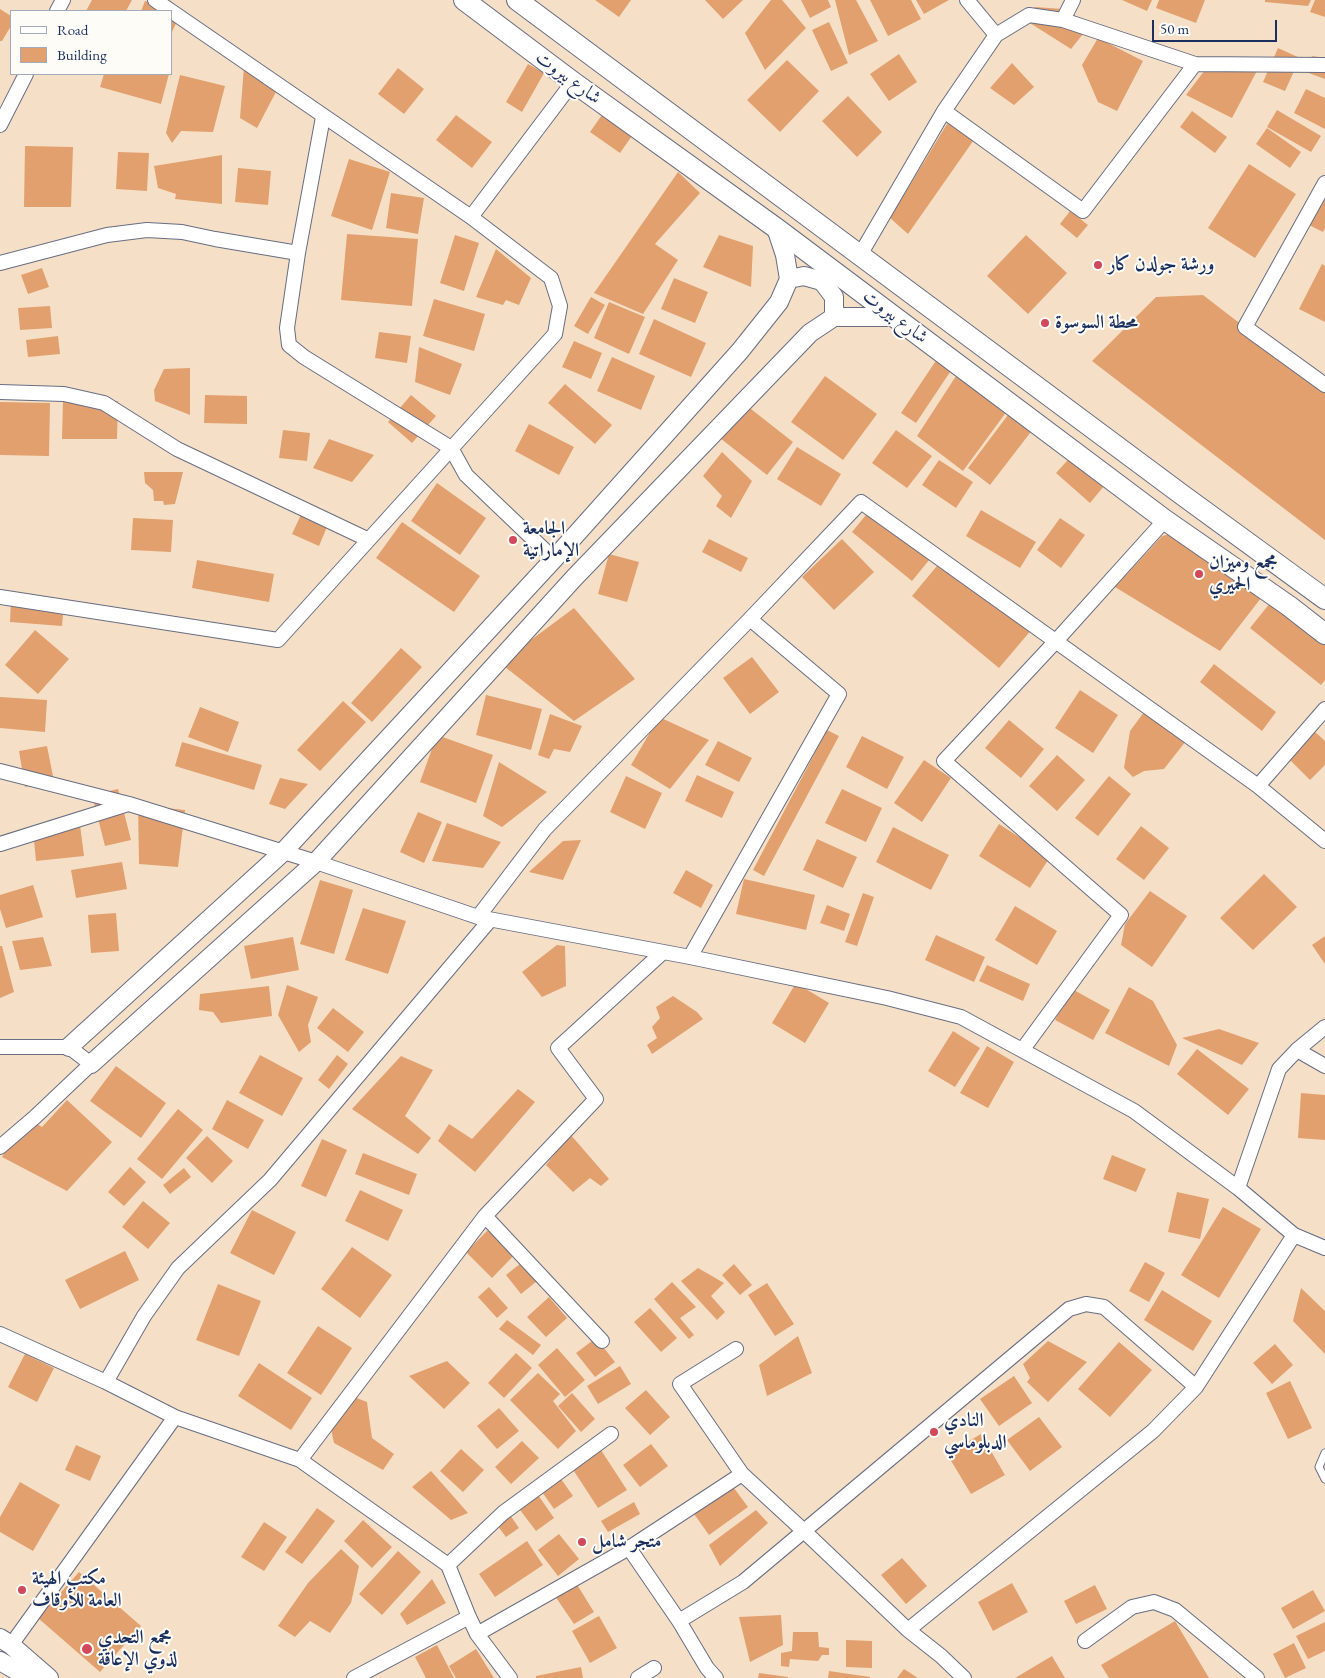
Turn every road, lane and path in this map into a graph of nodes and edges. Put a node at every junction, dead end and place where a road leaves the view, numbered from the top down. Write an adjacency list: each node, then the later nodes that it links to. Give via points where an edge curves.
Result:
1 (155, 0): 6 (street)
2 (464, 0): 13 (main road, شارع بيروت)
3 (517, 0): 21 (main road, شارع بيروت)
4 (967, 0): 9 (street)
5 (1073, 0): 8 (street)
6 (170, 10)
7 (172, 12): 15 (street)
8 (1063, 20): 9 (street, via 1029,15); 10 (street)
9 (996, 35): 14 (street)
10 (1195, 64): 11 (street); 14 (street, via 1083,212)
11 (1325, 65)
12 (25, 75): 16 (street)
13 (573, 82): 18 (street); 19 (main road, شارع بيروت)
14 (944, 111): 21 (street)
15 (323, 116): 18 (street); 20 (street)
16 (0, 125)
17 (1325, 183): 26 (street, via 1245,327)
18 (471, 217): 28 (street, via 551,278 560,306 555,334)
19 (776, 228): 23 (street); 25 (main road, شارع بيروت)
20 (298, 253): 22 (street, via 182,232 148,230 107,235); 28 (street, via 287,328 288,345)
21 (860, 255): 33 (main road, شارع بيروت)
22 (0, 263)
23 (789, 279): 24 (street, via 804,276 822,281 834,297); 31 (street, via 778,302 740,351)
24 (834, 317): 25 (street); 32 (street, via 810,333)
25 (894, 317): 29 (main road, شارع بيروت)
26 (1325, 385)
27 (0, 392): 30 (street, via 64,394 104,403 177,449)
28 (451, 448): 30 (street); 31 (street, via 466,475)
29 (1165, 520): 36 (main road, شارع بيروت); 39 (street)
30 (367, 539): 34 (street, via 278,640)
31 (554, 559): 32 (street); 46 (street)
32 (574, 578): 47 (street)
33 (1306, 585): 35 (main road, شارع بيروت); 36 (main road)
34 (0, 597)
35 (1325, 599)
36 (1289, 606): 38 (main road, شارع بيروت)
37 (750, 619): 39 (street, via 861,502); 48 (street, via 545,829); 50 (street, via 839,694)
38 (1325, 634)
39 (1056, 642): 42 (street); 54 (street, via 944,761 1121,914)
40 (1325, 709): 42 (street)
41 (0, 771): 43 (street)
42 (1258, 786): 44 (street)
43 (129, 804): 45 (street); 46 (street)
44 (1325, 841)
45 (0, 844)
46 (283, 852): 47 (street); 53 (street)
47 (316, 862): 48 (street); 56 (street)
48 (484, 918): 49 (street); 66 (street, via 270,1180 178,1268 144,1316)
49 (663, 952): 50 (street); 60 (street, via 558,1048 596,1099)
50 (690, 957): 54 (street, via 887,998 961,1017)
51 (1325, 1028): 55 (street)
52 (0, 1047): 53 (street)
53 (69, 1047): 56 (street)
54 (1023, 1049): 59 (street, via 1134,1111)
55 (1297, 1050): 57 (street); 59 (street, via 1280,1069)
56 (91, 1064): 58 (street)
57 (1325, 1066)
58 (0, 1147)
59 (1238, 1188): 61 (street)
60 (485, 1216): 64 (street); 71 (street)
61 (1294, 1235): 62 (street); 67 (street)
62 (1325, 1248)
63 (0, 1334): 66 (street)
64 (602, 1341)
65 (736, 1349): 72 (street, via 680,1384)
66 (106, 1382): 68 (street)
67 (1196, 1387): 74 (street, via 1104,1306 1086,1304 1070,1309); 79 (street, via 1153,1431)
68 (175, 1418): 71 (street); 81 (street)
69 (611, 1434): 76 (street, via 503,1513)
70 (1325, 1453): 73 (lane, via 1319,1467)
71 (300, 1460): 76 (street)
72 (742, 1474): 74 (street); 75 (street)
73 (1325, 1479)
74 (805, 1532): 78 (street, via 743,1582); 79 (street)
75 (630, 1548): 78 (street); 80 (street)
76 (448, 1565): 77 (street)
77 (469, 1617): 80 (street); 87 (street)
78 (679, 1621): 90 (street)
79 (908, 1630): 91 (street)
80 (477, 1634): 88 (street)
81 (6, 1641): 86 (street)
82 (1085, 1641): 92 (street, via 1132,1607 1154,1602 1175,1610)
83 (0, 1661): 85 (street)
84 (654, 1668): 89 (street)
85 (29, 1678)
86 (49, 1678)
87 (354, 1678)
88 (510, 1678)
89 (638, 1678)
90 (716, 1678)
91 (964, 1678)
92 (1257, 1678)

